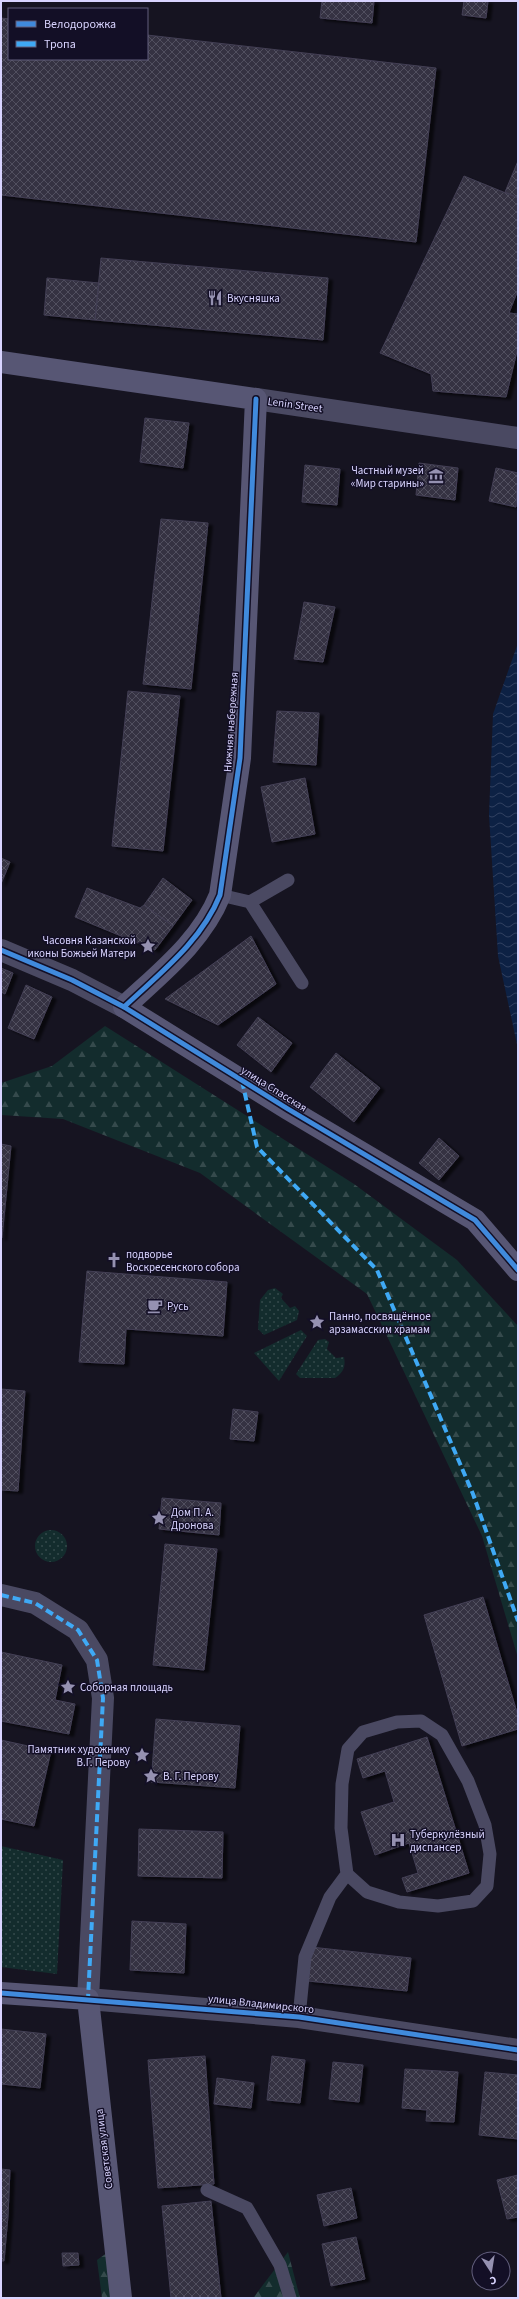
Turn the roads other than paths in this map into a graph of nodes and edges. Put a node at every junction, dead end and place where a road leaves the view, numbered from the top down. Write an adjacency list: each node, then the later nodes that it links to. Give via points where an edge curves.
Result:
1 (1, 362): 2 (street, Lenin Street)
2 (256, 399): 3 (street, Lenin Street); 5 (street, Нижняя набережная, via 240,758)
3 (518, 438)
4 (288, 880): 6 (lane)
5 (220, 895): 6 (lane); 9 (street, Нижняя набережная, via 212,916 193,941)
6 (250, 902): 8 (lane)
7 (1, 950): 9 (street, улица Спасская, via 72,980)
8 (302, 983)
9 (124, 1007): 10 (street, улица Спасская, via 288,1110 474,1220)
10 (518, 1270)
11 (1, 1595): 14 (street, via 35,1603 78,1630 97,1660 103,1698)
12 (347, 1874): 12 (lane, via 367,1892 399,1902 438,1906 473,1901 487,1886 490,1854 485,1825 468,1781 442,1735 421,1721 397,1722 363,1732 348,1749 342,1784 341,1828); 15 (lane, via 330,1897 305,1956)
13 (1, 1993): 14 (street, улица Владимирского)
14 (88, 2000): 15 (street, улица Владимирского); 18 (street, Советская улица)
15 (299, 2017): 16 (street, улица Владимирского)
16 (518, 2050)
17 (207, 2190): 19 (lane, via 247,2208 280,2265)
18 (121, 2298)
19 (290, 2298)

